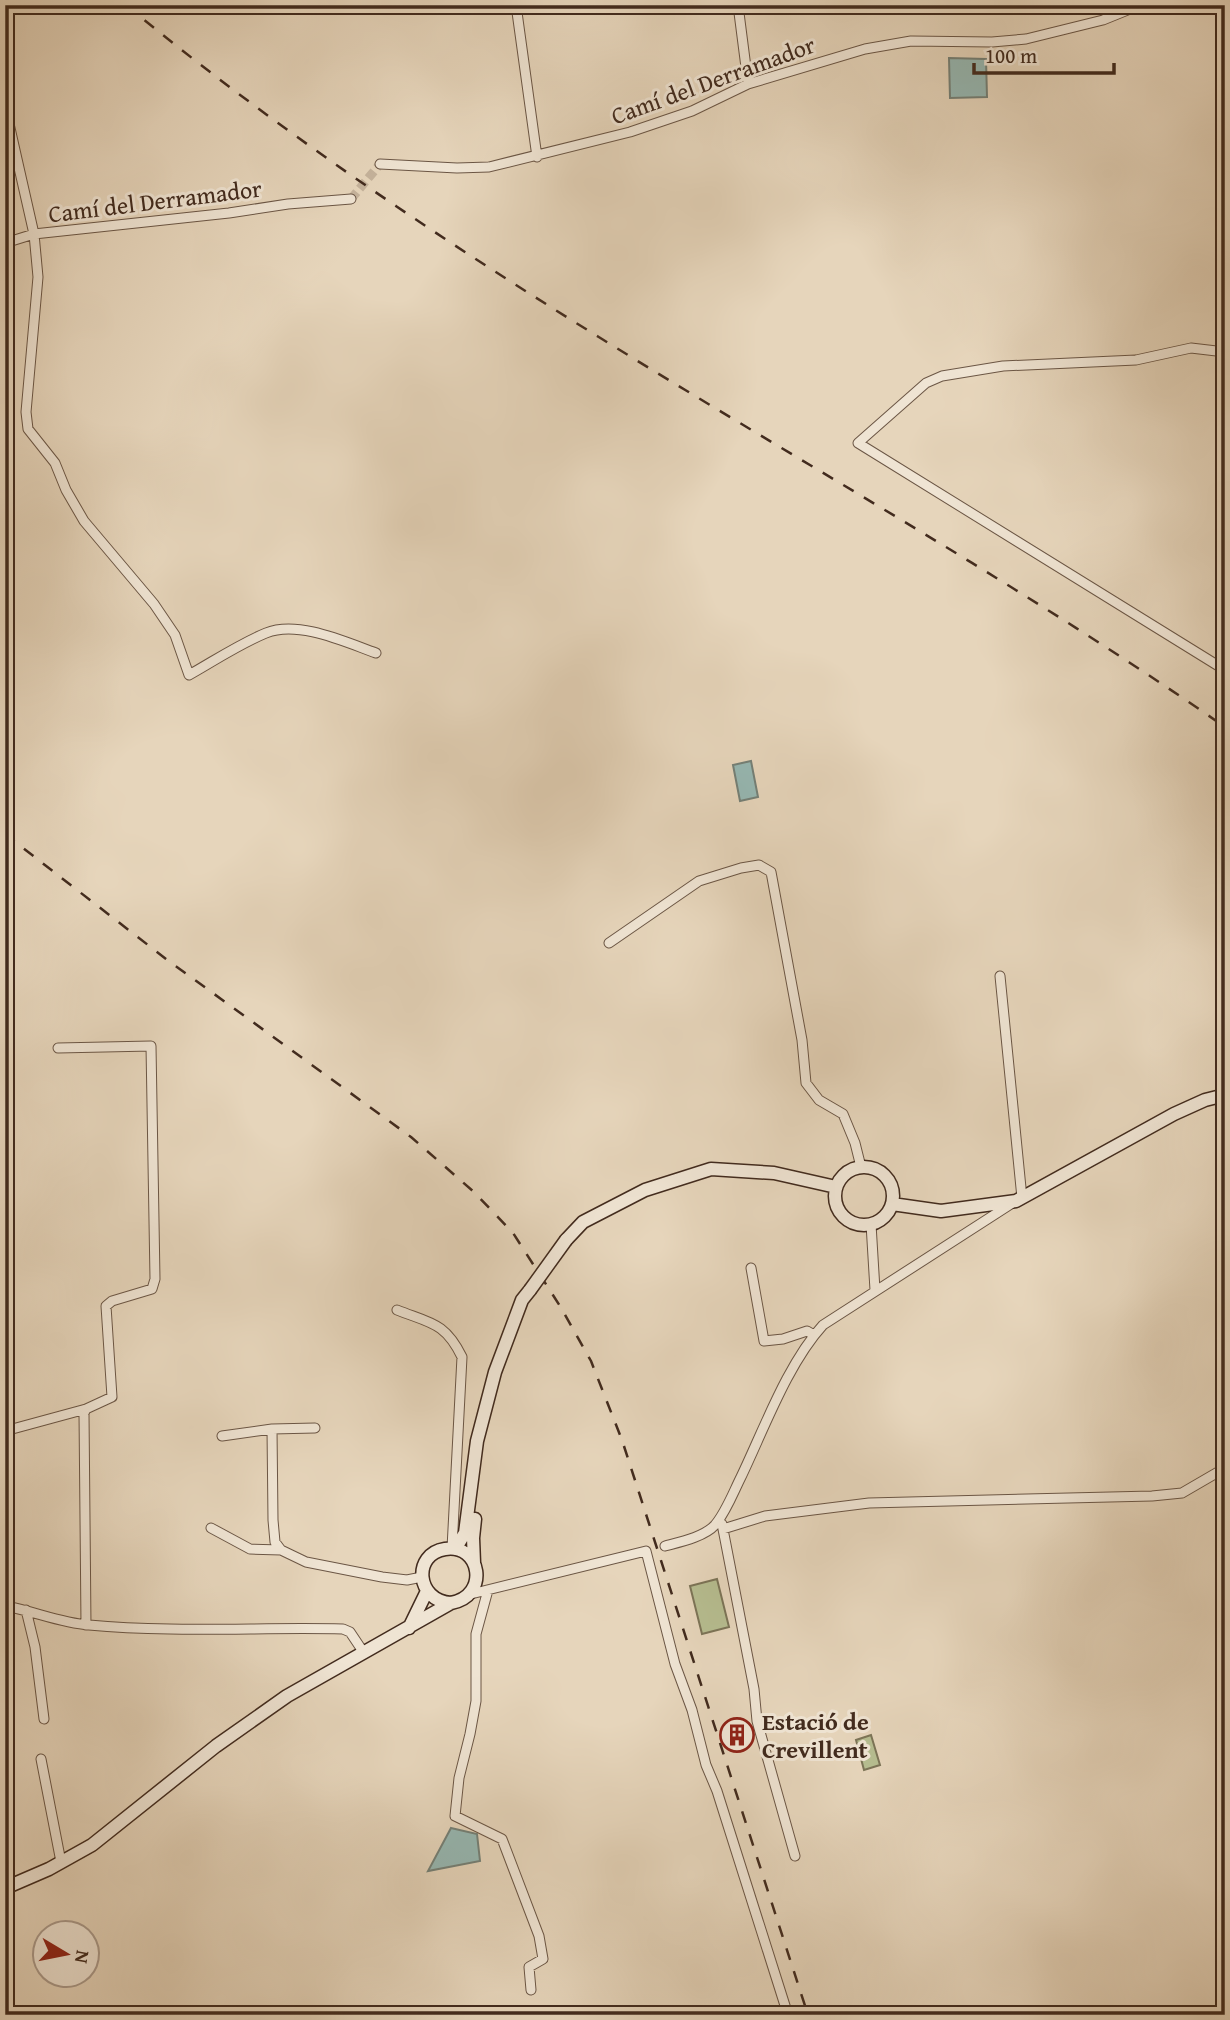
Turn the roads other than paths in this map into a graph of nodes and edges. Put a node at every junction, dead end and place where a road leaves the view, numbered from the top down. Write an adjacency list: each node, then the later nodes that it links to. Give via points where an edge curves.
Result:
1 (516, 5): 6 (street)
2 (737, 5): 4 (street)
3 (1140, 5): 4 (street, Camí del Derramador, via 1102,20 1026,39 911,41 865,49)
4 (748, 83): 6 (street, Camí del Derramador, via 692,111)
5 (5, 106): 9 (street)
6 (537, 157): 7 (street, Camí del Derramador, via 457,169)
7 (380, 164)
8 (351, 200): 9 (street, Camí del Derramador)
9 (34, 234): 10 (street, Camí del Derramador); 12 (street, via 38,277 28,429 55,463 84,521 175,635 189,675 268,632 300,629)
10 (5, 243)
11 (1225, 352): 13 (street, via 1191,348 1136,360 1003,366 942,376 926,383 858,443)
12 (376, 653)
13 (1225, 670)
14 (610, 943): 18 (street, via 699,881 759,865 771,873 806,1083 819,1100 843,1114)
15 (1000, 976): 20 (street)
16 (58, 1048): 27 (street, via 151,1046 155,1279 152,1289 106,1306 112,1397)
17 (1225, 1095): 20 (street, via 1174,1114)
18 (861, 1167): 19 (street, via 848,1171); 21 (street, via 885,1175)
19 (836, 1187): 22 (street, via 836,1205 846,1219); 28 (street, bridge, via 774,1173 711,1170 645,1190 583,1222 522,1300 495,1372)
20 (1019, 1200): 21 (street, via 941,1211); 24 (street)
21 (892, 1204): 22 (street)
22 (871, 1224): 24 (street)
23 (751, 1268): 26 (street, via 764,1341 807,1331)
24 (876, 1290): 26 (street)
25 (397, 1310): 38 (street, via 443,1327 462,1357)
26 (814, 1335): 34 (street)
27 (86, 1409): 31 (street); 48 (street)
28 (482, 1424): 38 (street, via 465,1533); 40 (street)
29 (315, 1428): 30 (street)
30 (272, 1429): 32 (street); 39 (street, via 272,1520)
31 (5, 1431)
32 (222, 1436)
33 (1225, 1468): 36 (street, via 1182,1493 869,1503 765,1516)
34 (721, 1516): 36 (street); 37 (street, via 714,1527)
35 (211, 1528): 39 (street, via 250,1549)
36 (723, 1529): 53 (street, via 757,1721)
37 (665, 1546)
38 (453, 1548): 40 (street); 41 (street, via 432,1555)
39 (281, 1550): 41 (street, via 306,1562 382,1577)
40 (474, 1563): 44 (street, via 477,1579)
41 (422, 1577): 43 (street)
42 (488, 1590): 44 (street); 56 (street, via 476,1634 476,1701 454,1816 502,1839 539,1936 542,1959 529,1967); 57 (street, via 646,1551 706,1765)
43 (427, 1591): 45 (street, via 438,1601); 49 (street)
44 (471, 1594): 45 (street)
45 (452, 1603): 49 (street)
46 (5, 1606): 47 (street)
47 (26, 1610): 48 (street); 51 (street)
48 (86, 1625): 50 (street, via 343,1629)
49 (409, 1628): 50 (street)
50 (364, 1653): 54 (street, via 287,1696 92,1845)
51 (44, 1719)
52 (41, 1759): 54 (street)
53 (795, 1856)
54 (61, 1863): 55 (street)
55 (5, 1888)
56 (531, 1990)
57 (788, 2015)

